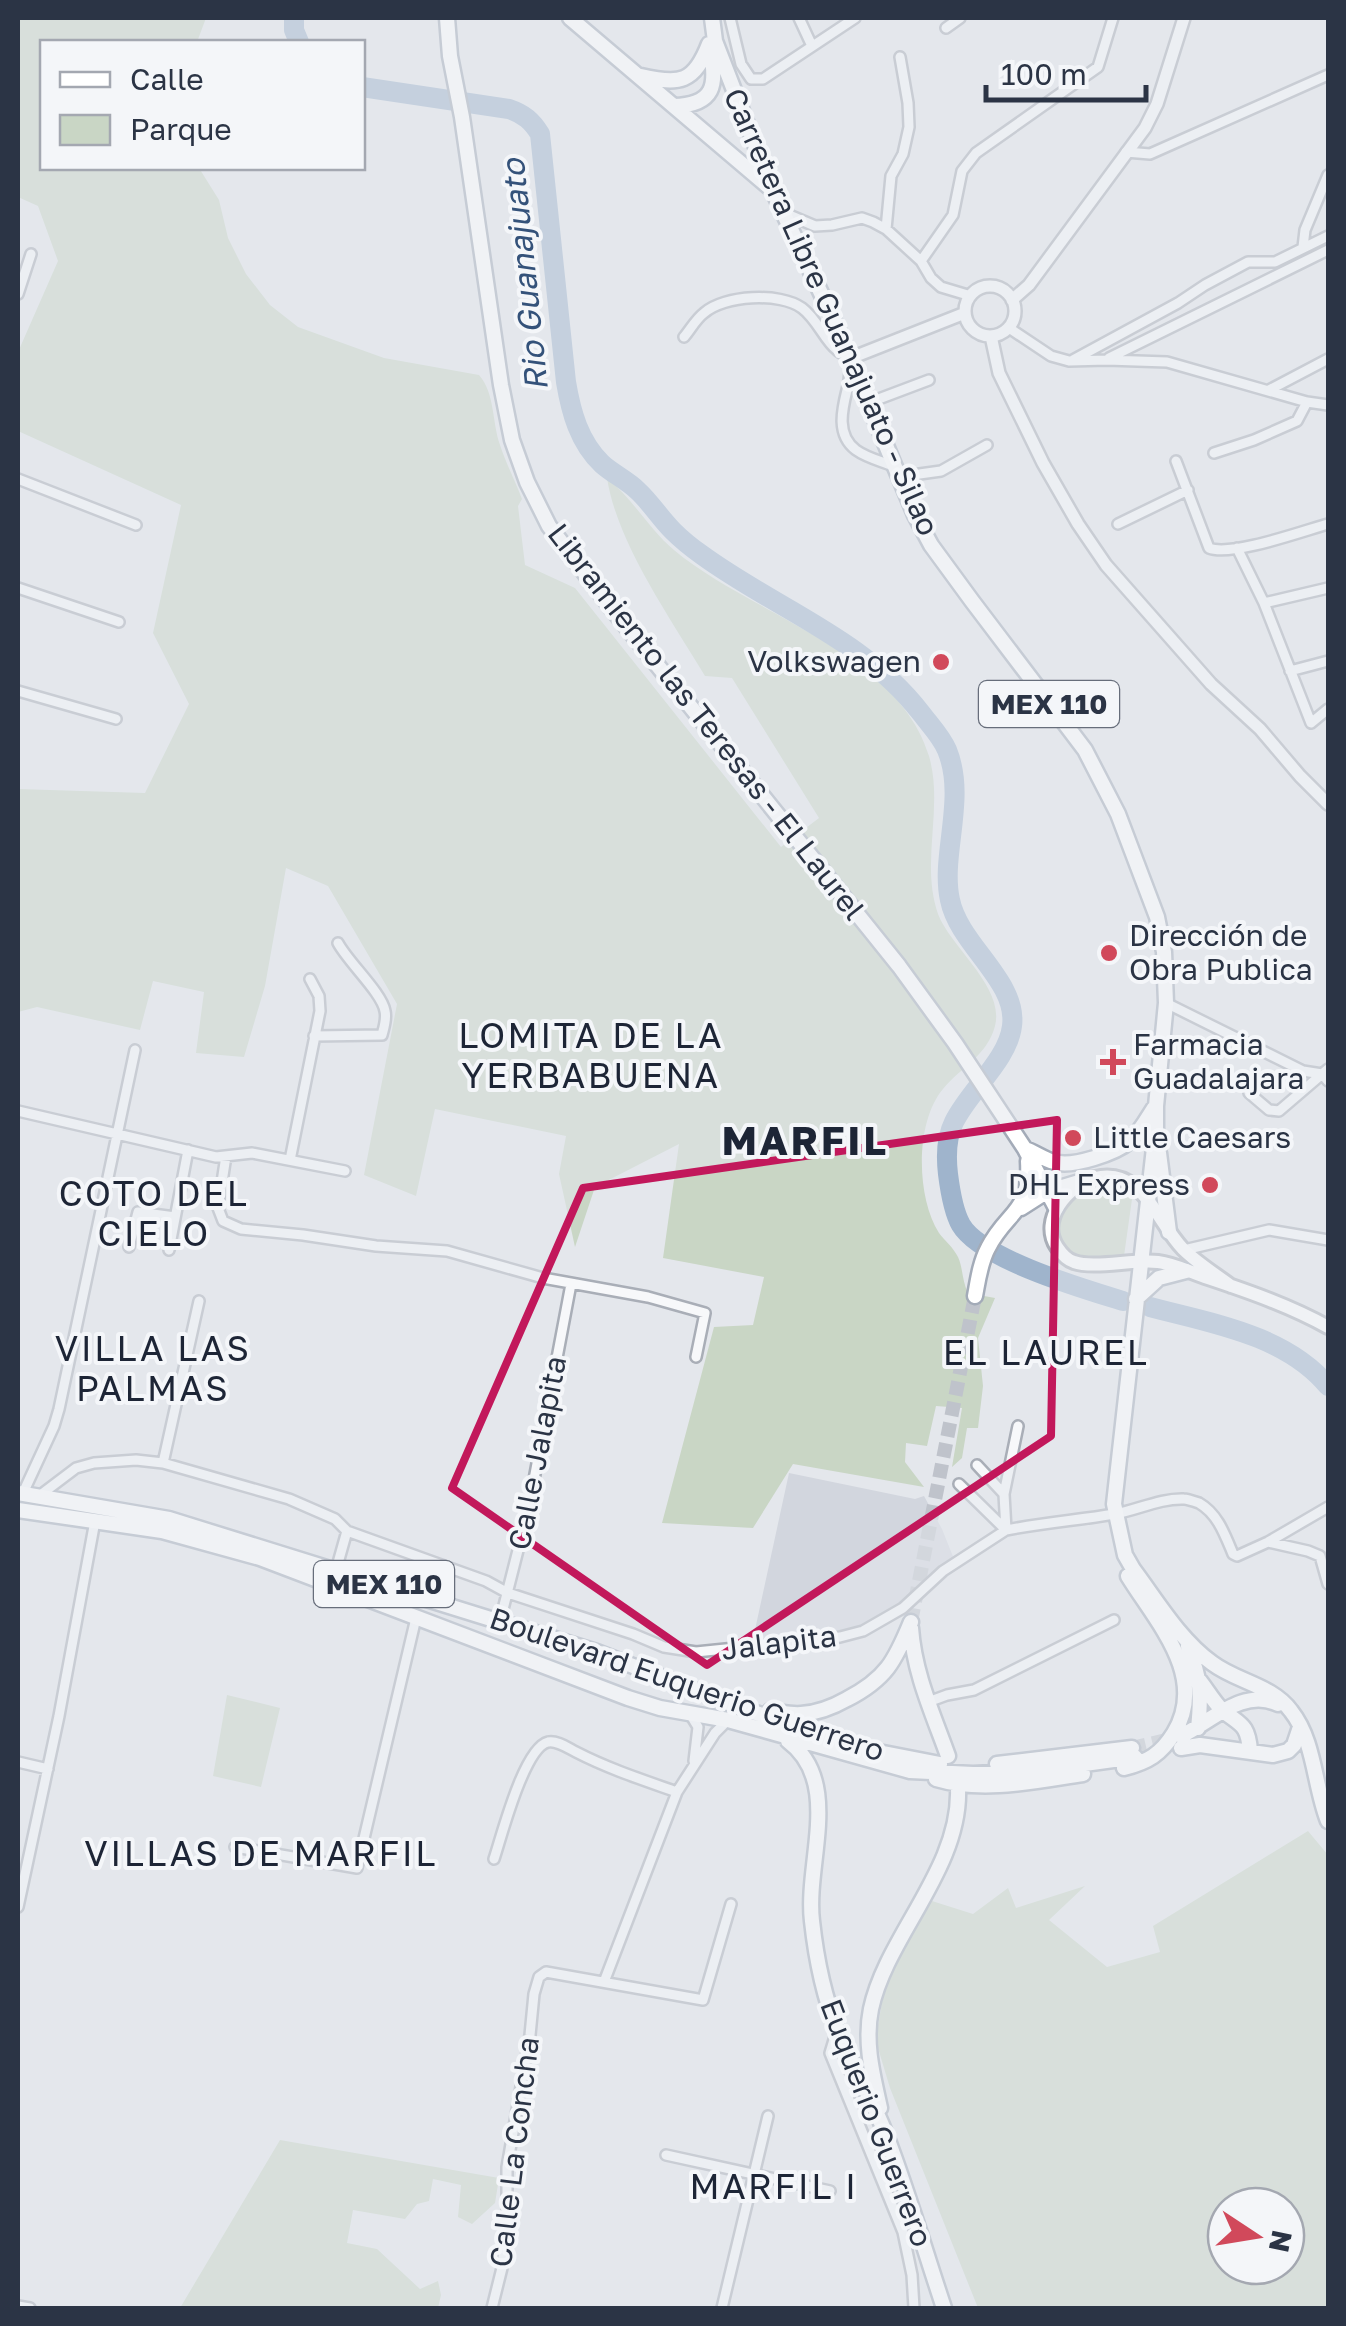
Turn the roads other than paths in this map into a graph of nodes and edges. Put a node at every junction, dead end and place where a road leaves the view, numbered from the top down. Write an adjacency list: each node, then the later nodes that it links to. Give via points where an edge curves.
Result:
1 (446, 18): 76 (main road, Libramiento las Teresas - El Laurel, via 504,404 549,526 899,966)
2 (570, 18): 15 (main road, MEX 110)
3 (709, 18): 11 (main road, MEX 110); 19 (main road, Carretera Libre Guanajuato - Silao / MEX 110)
4 (730, 18): 12 (street, via 751,80)
5 (800, 18): 12 (street)
6 (855, 18): 12 (street)
7 (960, 18): 10 (street)
8 (1113, 18): 27 (street, via 1098,66 976,152 962,171 953,215)
9 (1184, 18): 17 (street, via 1157,104)
10 (946, 28)
11 (709, 43): 15 (main road, via 687,77 670,82); 16 (main road, via 715,74 709,93 694,104)
12 (812, 46)
13 (900, 57): 21 (street, via 909,127 891,176)
14 (1328, 74): 17 (street, via 1150,154)
15 (639, 76): 16 (main road, MEX 110)
16 (674, 106): 19 (main road, MEX 110)
17 (1126, 152): 31 (street)
18 (1328, 175): 23 (street)
19 (773, 191): 20 (main road, Carretera Libre Guanajuato - Silao / MEX 110)
20 (782, 212): 21 (street, via 816,226 862,218); 36 (main road, Carretera Libre Guanajuato - Silao / MEX 110)
21 (886, 228): 27 (street)
22 (1328, 236): 23 (street)
23 (1303, 247): 26 (street)
24 (1328, 250): 28 (street)
25 (30, 254): 29 (street)
26 (1287, 256): 28 (street); 39 (street, via 1248,262)
27 (920, 261): 30 (street, via 941,287)
28 (1293, 266): 38 (street)
29 (18, 294)
30 (971, 296): 31 (street, via 992,287); 32 (street)
31 (1012, 300): 33 (street)
32 (965, 313): 34 (street, via 973,330); 36 (street)
33 (1009, 328): 34 (street); 39 (street)
34 (990, 336): 64 (street, via 999,372 1043,463 1106,564)
35 (684, 337): 36 (street, via 721,303 780,299 798,305)
36 (851, 358): 43 (main road, Carretera Libre Guanajuato - Silao / MEX 110); 48 (street, via 841,408 846,439)
37 (1328, 359): 41 (street)
38 (1107, 360): 39 (street); 41 (street, via 1167,362)
39 (1069, 362)
40 (930, 380): 43 (street)
41 (1269, 390): 42 (street)
42 (1308, 402): 44 (street); 46 (street, via 1296,421)
43 (868, 403): 48 (main road, Carretera Libre Guanajuato - Silao / MEX 110)
44 (1328, 406)
45 (986, 445): 48 (street, via 941,470)
46 (1214, 453)
47 (1176, 461): 50 (street)
48 (895, 471): 67 (main road, Carretera Libre Guanajuato - Silao / MEX 110, via 932,544 1100,776 1157,917)
49 (18, 479): 53 (street)
50 (1188, 490): 51 (street); 54 (street, via 1209,548)
51 (1118, 524)
52 (1328, 524): 54 (street)
53 (136, 525)
54 (1237, 548): 57 (street)
55 (18, 588): 58 (street)
56 (1328, 588): 57 (street)
57 (1264, 603): 60 (street)
58 (119, 622)
59 (1328, 662): 60 (street)
60 (1290, 671): 62 (street, via 1311,723)
61 (18, 690): 63 (street)
62 (1328, 709)
63 (116, 719)
64 (1328, 804)
65 (338, 942): 68 (street, via 385,1006 382,1035)
66 (310, 979): 68 (street, via 319,996)
67 (1166, 1003): 70 (street, via 1304,1072); 72 (main road, Carretera Libre Guanajuato - Silao / MEX 110)
68 (314, 1036): 79 (street)
69 (135, 1050): 75 (street)
70 (1326, 1075): 71 (street, via 1279,1111)
71 (1249, 1093)
72 (1156, 1106): 74 (main road, Carretera Libre Guanajuato - Silao / MEX 110); 76 (main road, via 1131,1140 1100,1156 1053,1162)
73 (18, 1111): 75 (street)
74 (1156, 1130): 83 (main road, Carretera Libre Guanajuato - Silao / MEX 110); 87 (main road)
75 (118, 1133): 77 (street); 105 (street, via 59,1409)
76 (1025, 1148): 82 (main road, Libramiento las Teresas - El Laurel); 85 (main road, via 1027,1189)
77 (188, 1150): 78 (street); 86 (street)
78 (221, 1156): 79 (street); 94 (street, via 218,1208 223,1221 241,1229 447,1252)
79 (290, 1160): 80 (street)
80 (345, 1170)
81 (1089, 1179): 82 (main road); 83 (main road, via 1116,1176); 84 (main road)
82 (1046, 1192): 84 (main road, Libramiento las Teresas - El Laurel); 85 (main road)
83 (1148, 1199): 87 (main road); 92 (main road, Carretera Libre Guanajuato - Silao / MEX 110)
84 (1056, 1208): 92 (main road, via 1051,1233 1074,1262)
85 (1019, 1209): 96 (main road, via 989,1245)
86 (175, 1217): 89 (street, via 138,1212); 90 (street)
87 (1169, 1232): 91 (main road)
88 (1328, 1240): 91 (street, via 1269,1230)
89 (130, 1248)
90 (168, 1250)
91 (1184, 1250): 95 (main road)
92 (1140, 1260): 93 (main road); 97 (main road, MEX 110)
93 (1186, 1271): 95 (main road); 97 (main road, via 1159,1278)
94 (571, 1284): 100 (street, via 705,1313); 117 (street, Calle Jalapita)
95 (1231, 1286): 99 (main road)
96 (975, 1296)
97 (1136, 1299): 110 (main road, MEX 110)
98 (199, 1301): 102 (street)
99 (1328, 1327)
100 (696, 1357)
101 (1018, 1426): 106 (street)
102 (162, 1463): 107 (street, Jalapita, via 94,1463 76,1468); 113 (street, Jalapita, via 289,1499 336,1519)
103 (978, 1465): 106 (street)
104 (959, 1484): 112 (street)
105 (20, 1493): 107 (main road, Boulevard Euquerio Guerrero / MEX 110)
106 (1004, 1494): 112 (street)
107 (40, 1496): 115 (main road, Boulevard Euquerio Guerrero / MEX 110, via 169,1519)
108 (1328, 1507): 114 (street)
109 (18, 1510): 111 (main road, MEX 110)
110 (1114, 1510): 112 (street); 114 (street, via 1186,1498 1222,1527 1233,1554); 121 (main road, MEX 110, via 1132,1569); 137 (main road, via 1119,1556 1183,1670 1186,1699 1170,1740 1145,1763 1034,1781 966,1785)
111 (95, 1520): 118 (main road, MEX 110, via 245,1554); 135 (street)
112 (1006, 1530): 117 (street, Jalapita, via 943,1571 903,1608 840,1637 696,1652)
113 (347, 1531): 115 (street); 117 (street, Jalapita)
114 (1268, 1542): 116 (street, via 1320,1556)
115 (336, 1570): 119 (main road, Boulevard Euquerio Guerrero / MEX 110)
116 (1328, 1584)
117 (508, 1593): 119 (street, Calle Jalapita)
118 (416, 1618): 127 (main road, MEX 110, via 628,1698); 141 (street, via 357,1868)
119 (500, 1620): 124 (main road, Boulevard Euquerio Guerrero / MEX 110)
120 (1114, 1620): 123 (street, via 974,1690)
121 (1185, 1637): 122 (main road); 126 (main road, MEX 110, via 1218,1668 1268,1691)
122 (1200, 1681): 125 (main road); 131 (main road)
123 (928, 1702): 124 (main road, via 910,1622 877,1682 842,1702 800,1714); 133 (main road)
124 (740, 1708): 137 (main road, Boulevard Euquerio Guerrero / MEX 110, via 863,1749 934,1764 1134,1752 1034,1771)
125 (1223, 1710): 126 (main road, via 1263,1698); 131 (main road); 132 (main road, via 1239,1721)
126 (1292, 1711): 129 (main road, MEX 110)
127 (689, 1712): 128 (main road, MEX 110); 136 (street, via 698,1726)
128 (728, 1720): 130 (main road, MEX 110); 136 (street)
129 (1300, 1726): 132 (main road, via 1288,1751); 140 (main road, MEX 110)
130 (755, 1728): 137 (main road, Boulevard Euquerio Guerrero / MEX 110); 147 (main road, Euquerio Guerrero / MEX 110, via 790,1742 817,1785 811,1917)
131 (1198, 1728): 132 (main road, via 1181,1742)
132 (1250, 1751)
133 (948, 1756)
134 (18, 1762): 135 (street)
135 (48, 1768): 143 (street)
136 (692, 1769): 139 (street)
137 (910, 1772)
138 (958, 1790): 149 (main road, MEX 110, via 946,1850 870,2011 870,2058)
139 (677, 1792): 142 (street, via 545,1743 524,1771); 146 (street)
140 (1328, 1820)
141 (235, 1847)
142 (494, 1859)
143 (21, 1873): 145 (street)
144 (731, 1904): 146 (street, via 703,2000)
145 (18, 1907)
146 (604, 1982): 155 (street, Calle La Concha, via 546,1972 539,1977 506,2167 502,2268)
147 (837, 2030): 149 (main road, Euquerio Guerrero / MEX 110); 157 (street, via 830,2053 902,2232)
148 (768, 2116): 151 (street)
149 (886, 2135): 158 (main road, Euquerio Guerrero / MEX 110)
150 (666, 2155): 151 (street)
151 (754, 2175): 152 (street); 156 (street)
152 (830, 2191)
153 (18, 2306): 154 (street)
154 (30, 2308)
155 (492, 2308)
156 (722, 2308)
157 (914, 2308)
158 (944, 2308)

